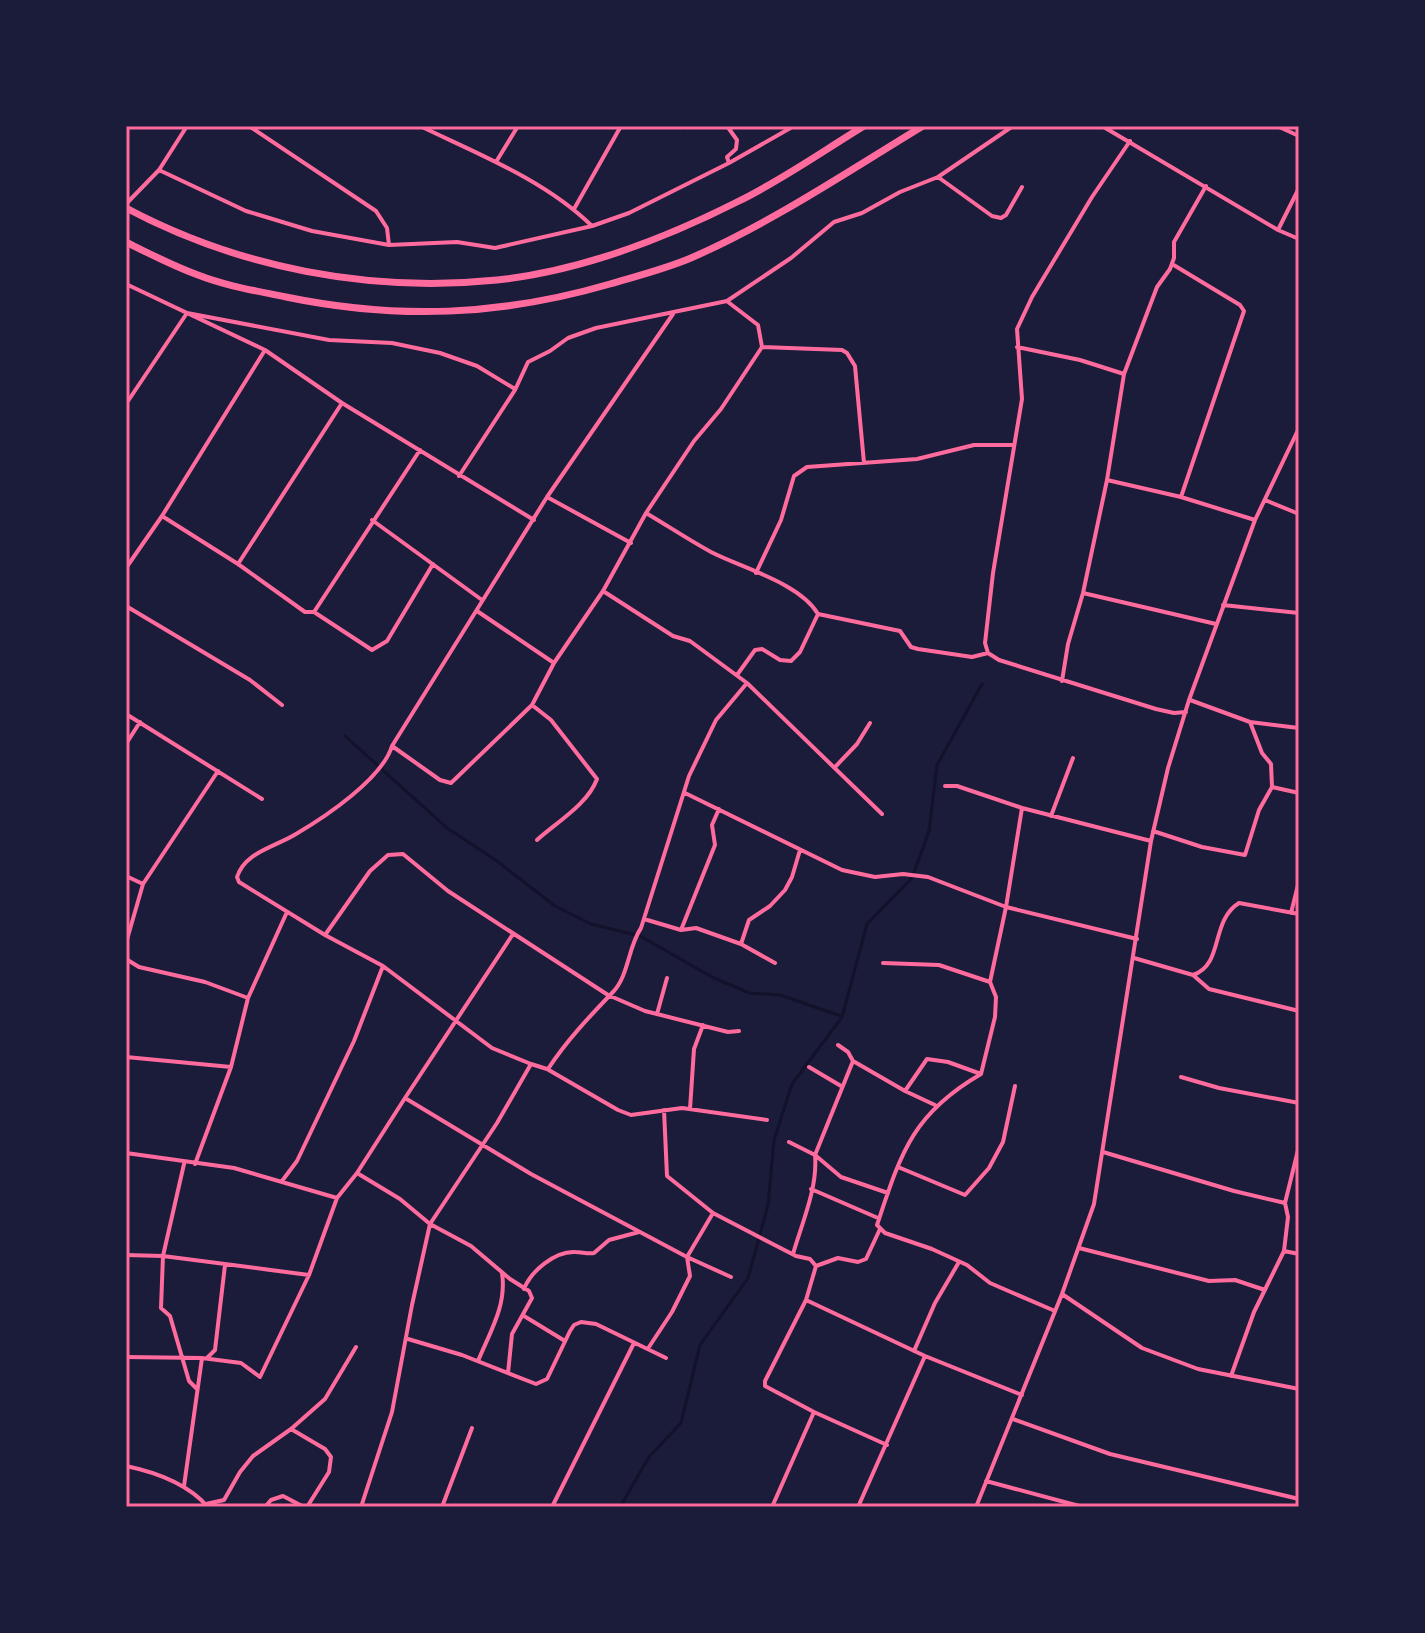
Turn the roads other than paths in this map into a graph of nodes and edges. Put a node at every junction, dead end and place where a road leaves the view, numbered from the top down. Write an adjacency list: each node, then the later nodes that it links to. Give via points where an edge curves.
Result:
1 (187, 126): 17 (street)
2 (249, 126): 28 (street, via 376,211 387,228)
3 (420, 126): 15 (street)
4 (518, 126): 15 (street)
5 (621, 126): 23 (street)
6 (727, 126): 16 (street, via 737,140)
7 (794, 126): 16 (street)
8 (864, 126): 22 (highway, via 704,218 597,258 497,280 399,283 328,276 197,242)
9 (923, 126): 27 (highway, via 798,204 691,258 571,295 510,307 394,313 312,302 199,276)
10 (1013, 126): 18 (street)
11 (1102, 126): 14 (street)
12 (1277, 126): 13 (street)
13 (1299, 136)
14 (1130, 141): 19 (street); 35 (street, via 1032,297 1017,329)
15 (496, 162): 23 (street)
16 (729, 163): 24 (street)
17 (159, 170): 22 (street); 28 (street, via 246,211 312,231)
18 (938, 177): 20 (street, via 1001,218); 31 (street, via 834,222)
19 (1206, 186): 25 (street); 29 (street, via 1174,242)
20 (1022, 187)
21 (1299, 188): 25 (street)
22 (126, 206)
23 (574, 209): 24 (street)
24 (592, 226): 28 (street, via 495,248 457,242)
25 (1278, 230): 26 (street)
26 (1299, 239)
27 (126, 242)
28 (389, 245)
29 (1172, 264): 37 (street, via 1157,287); 48 (street, via 1244,311)
30 (126, 284): 32 (street)
31 (727, 301): 33 (street); 34 (street, via 758,325)
32 (187, 313): 36 (street); 38 (street, via 329,340 392,343 440,353 477,366); 40 (street)
33 (673, 314): 38 (street, via 568,338 528,362); 47 (street)
34 (762, 347): 44 (street, via 847,353 855,366); 50 (street)
35 (1017, 347): 37 (street); 42 (street, via 1022,399)
36 (265, 350): 39 (street); 52 (street)
37 (1124, 374): 46 (street)
38 (515, 390): 45 (street)
39 (342, 403): 43 (street); 57 (street)
40 (126, 404)
41 (1299, 428): 49 (street)
42 (1014, 445): 44 (street, via 974,445 917,459); 71 (street, via 989,600)
43 (420, 450): 45 (street); 53 (street)
44 (864, 463): 60 (street, via 819,464 794,476)
45 (459, 476): 54 (street)
46 (1107, 480): 48 (street); 62 (street)
47 (547, 497): 54 (street); 56 (street)
48 (1181, 497): 55 (street)
49 (1265, 500): 51 (street); 55 (street)
50 (646, 513): 56 (street); 60 (street)
51 (1299, 514)
52 (162, 516): 57 (street); 59 (street)
53 (372, 520): 58 (street); 67 (street)
54 (534, 520): 63 (street)
55 (1255, 520): 64 (street)
56 (631, 543): 61 (street)
57 (238, 564): 67 (street, via 305,612)
58 (433, 564): 63 (street); 67 (street, via 378,648 366,647)
59 (126, 568)
60 (756, 573): 69 (street, via 794,590)
61 (603, 591): 72 (street); 73 (street)
62 (1083, 593): 70 (street); 74 (street)
63 (482, 600): 66 (street)
64 (1223, 605): 68 (street); 70 (street)
65 (126, 606): 77 (street)
66 (477, 611): 72 (street); 86 (street)
67 (314, 612)
68 (1299, 613)
69 (818, 614): 71 (street, via 900,631 911,647 972,657); 73 (street, via 791,661 755,650)
70 (1216, 624): 76 (street)
71 (988, 653): 74 (street)
72 (554, 663): 78 (street)
73 (737, 675): 75 (street)
74 (1062, 681): 79 (street)
75 (747, 683): 88 (street); 92 (street, via 716,720)
76 (1189, 700): 79 (street); 82 (street)
77 (282, 705)
78 (532, 705): 86 (street, via 451,783); 100 (street, via 551,720 597,779 579,804)
79 (1186, 712): 99 (street)
80 (126, 714): 81 (street)
81 (140, 722): 85 (street); 89 (street)
82 (1250, 722): 84 (street); 91 (street, via 1271,764)
83 (870, 723): 88 (street)
84 (1299, 728)
85 (126, 744)
86 (392, 746): 107 (street, via 373,775 319,819 240,868 239,882)
87 (1073, 758): 98 (street)
88 (836, 766): 97 (street)
89 (218, 771): 94 (street); 105 (street)
90 (945, 786): 95 (street)
91 (1272, 787): 93 (street); 99 (street, via 1245,855)
92 (685, 793): 96 (street); 110 (street)
93 (1299, 793)
94 (262, 799)
95 (1022, 808): 98 (street); 106 (street)
96 (719, 809): 102 (street); 111 (street, via 712,825 715,845)
97 (882, 814)
98 (1051, 816): 101 (street)
99 (1153, 831): 101 (street)
100 (537, 840)
101 (1151, 841): 114 (street)
102 (800, 850): 106 (street, via 842,870 875,877 928,877); 116 (street, via 785,890 749,920)
103 (126, 876): 105 (street)
104 (1299, 881): 108 (street)
105 (143, 884): 115 (street)
106 (1006, 907): 114 (street); 124 (street)
107 (287, 912): 113 (street); 126 (street)
108 (1291, 913): 109 (street); 122 (street, via 1239,903 1222,920 1209,964)
109 (1299, 914)
110 (644, 919): 111 (street); 125 (street, via 624,971)
111 (681, 930): 116 (street, via 696,928)
112 (513, 934): 113 (street, via 403,854 388,855 370,871); 125 (street); 129 (street)
113 (325, 935): 121 (street)
114 (1137, 939): 117 (street)
115 (126, 943)
116 (741, 944): 119 (street)
117 (1134, 958): 122 (street); 153 (street)
118 (126, 959): 126 (street)
119 (775, 963)
120 (883, 963): 124 (street, via 939,965)
121 (383, 966): 129 (street); 160 (street, via 354,1041 297,1161)
122 (1193, 975): 127 (street, via 1209,989)
123 (667, 978): 128 (street)
124 (990, 982): 139 (street, via 995,1017)
125 (608, 995): 128 (street); 138 (street)
126 (248, 998): 136 (street)
127 (1299, 1011)
128 (656, 1014): 130 (street)
129 (454, 1021): 135 (street, via 492,1048); 144 (street)
130 (703, 1025): 131 (street); 147 (street, via 694,1049)
131 (739, 1031)
132 (838, 1045): 134 (street)
133 (126, 1057): 136 (street)
134 (853, 1061): 141 (street); 143 (street)
135 (531, 1064): 138 (street); 151 (street)
136 (231, 1067): 157 (street)
137 (809, 1067): 141 (street)
138 (547, 1069): 148 (street, via 623,1113)
139 (981, 1074): 143 (street, via 927,1059); 146 (street)
140 (1181, 1077): 145 (street)
141 (841, 1086): 155 (street)
142 (1015, 1086): 158 (street, via 1003,1142 965,1195)
143 (905, 1091): 146 (street)
144 (405, 1098): 151 (street); 159 (street)
145 (1299, 1103)
146 (935, 1105): 158 (street, via 912,1135)
147 (690, 1109): 148 (street); 149 (street)
148 (664, 1110): 165 (street, via 667,1176)
149 (767, 1120)
150 (789, 1142): 155 (street)
151 (482, 1144): 167 (street); 169 (street)
152 (1299, 1146): 164 (street)
153 (1103, 1152): 164 (street); 170 (street)
154 (126, 1153): 156 (street)
155 (815, 1155): 161 (street); 162 (street, via 841,1177)
156 (184, 1163): 157 (street); 175 (street)
157 (195, 1164): 160 (street)
158 (898, 1167): 162 (street)
159 (357, 1173): 163 (street); 167 (street)
160 (282, 1181): 163 (street)
161 (811, 1189): 166 (street); 172 (street)
162 (888, 1193): 166 (street)
163 (337, 1198): 181 (street)
164 (1285, 1203): 171 (street)
165 (713, 1213): 172 (street); 176 (street)
166 (879, 1219): 168 (street)
167 (430, 1224): 180 (street); 189 (street)
168 (880, 1229): 177 (street); 179 (street, via 866,1259 838,1258)
169 (639, 1232): 176 (street); 183 (street, via 609,1240 594,1253 573,1251 555,1258 533,1274)
170 (1079, 1248): 184 (street); 185 (street)
171 (1284, 1251): 173 (street); 184 (street)
172 (793, 1254): 179 (street)
173 (1299, 1254)
174 (126, 1255): 175 (street)
175 (163, 1256): 178 (street); 197 (street, via 161,1308 170,1316)
176 (687, 1257): 182 (street); 193 (street, via 690,1276)
177 (959, 1262): 187 (street, via 990,1283); 194 (street)
178 (225, 1265): 181 (street); 198 (street, via 215,1350)
179 (816, 1266): 186 (street)
180 (502, 1271): 183 (street); 200 (street, via 500,1310)
181 (309, 1275): 198 (street, via 260,1377 247,1365)
182 (731, 1277)
183 (524, 1289): 188 (street, via 532,1298)
184 (1265, 1290): 202 (street)
185 (1062, 1294): 187 (street); 202 (street, via 1142,1348)
186 (806, 1300): 194 (street); 206 (street, via 764,1384)
187 (1055, 1311): 205 (street)
188 (524, 1316): 190 (street); 201 (street, via 512,1334)
189 (408, 1339): 200 (street); 218 (street, via 392,1412)
190 (565, 1341): 191 (street, via 581,1322); 201 (street, via 541,1383)
191 (634, 1343): 193 (street); 220 (street)
192 (356, 1347): 209 (street, via 325,1399)
193 (649, 1348): 199 (street)
194 (914, 1351): 195 (street)
195 (925, 1356): 205 (street); 210 (street)
196 (126, 1357): 197 (street)
197 (182, 1357): 198 (street); 203 (street)
198 (204, 1358): 203 (street)
199 (666, 1358)
200 (478, 1361): 201 (street)
201 (508, 1373)
202 (1231, 1376): 204 (street)
203 (197, 1389): 213 (street)
204 (1299, 1389)
205 (1022, 1395): 207 (street)
206 (814, 1412): 210 (street); 221 (street)
207 (1013, 1419): 212 (street); 214 (street, via 1110,1454)
208 (472, 1428): 219 (street)
209 (291, 1429): 215 (street, via 253,1456 224,1500); 217 (street, via 331,1457 329,1472)
210 (887, 1445): 222 (street)
211 (126, 1466): 213 (street)
212 (986, 1481): 223 (street); 224 (street)
213 (184, 1486): 215 (street)
214 (1299, 1499)
215 (207, 1505)
216 (265, 1507): 217 (street, via 283,1496)
217 (305, 1507)
218 (361, 1507)
219 (442, 1507)
220 (552, 1507)
221 (772, 1507)
222 (858, 1507)
223 (976, 1507)
224 (1083, 1507)

